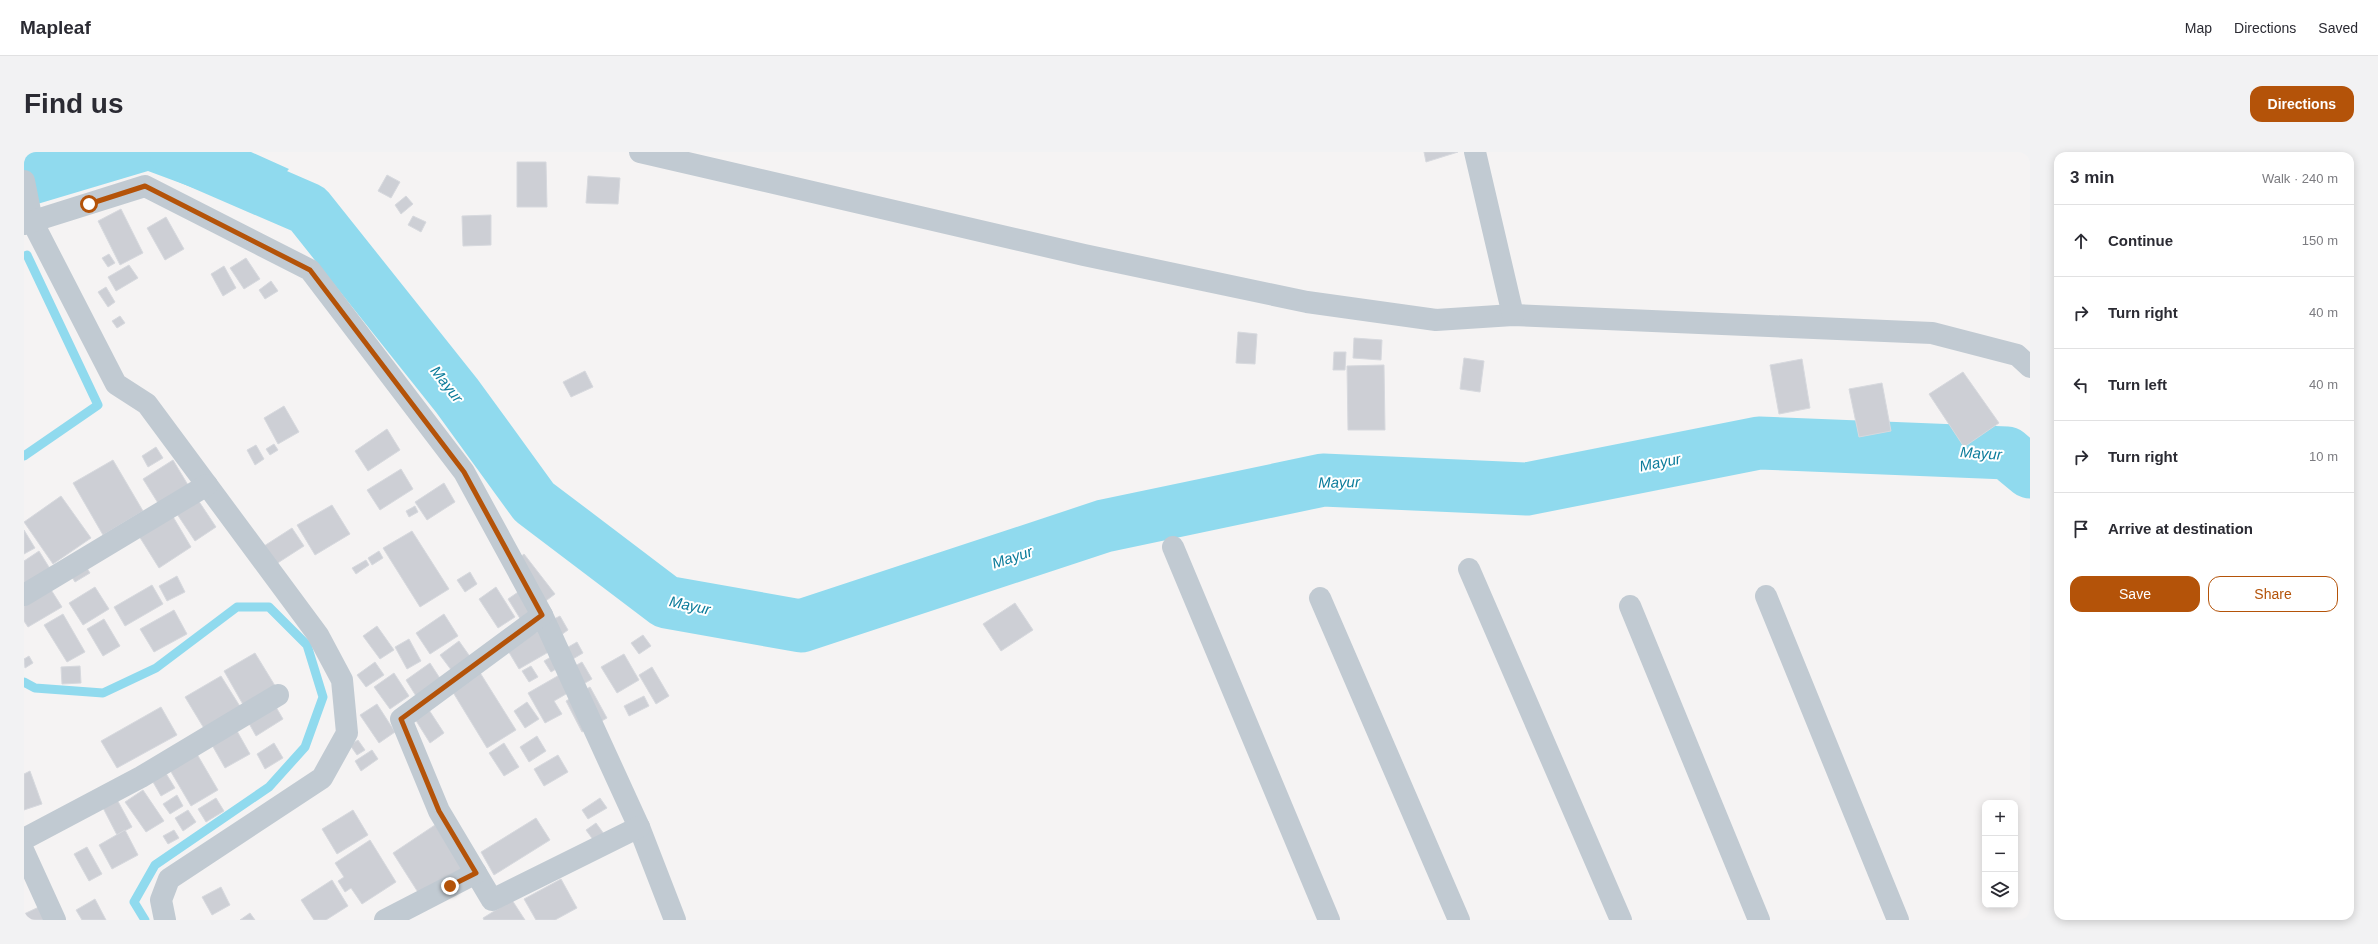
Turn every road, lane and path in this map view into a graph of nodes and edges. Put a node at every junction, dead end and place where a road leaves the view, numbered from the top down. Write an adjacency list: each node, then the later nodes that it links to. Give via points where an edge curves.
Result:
1 (640, 152): 5 (street, via 1084,254 1307,302 1436,320)
2 (1475, 152): 5 (street)
3 (24, 181): 4 (street)
4 (29, 220): 7 (street, via 116,384 147,404); 14 (street, via 145,186 310,270 464,472)
5 (1513, 315): 6 (street, via 1932,333 2017,355)
6 (2030, 367)
7 (207, 485): 10 (street); 21 (street, via 318,635 342,680 347,733 322,778 169,879 161,900)
8 (1173, 546): 24 (street)
9 (1469, 569): 26 (street)
10 (24, 595)
11 (1766, 596): 28 (street)
12 (1320, 598): 25 (street)
13 (1630, 606): 27 (street)
14 (542, 615): 16 (street); 19 (street, via 401,719 439,811)
15 (278, 695): 17 (street, via 141,777)
16 (639, 827): 19 (street, via 492,900); 23 (street)
17 (24, 839)
18 (24, 852): 20 (street)
19 (476, 873): 22 (street)
20 (55, 920)
21 (165, 920)
22 (385, 920)
23 (675, 920)
24 (1329, 920)
25 (1459, 920)
26 (1620, 920)
27 (1759, 920)
28 (1898, 920)

